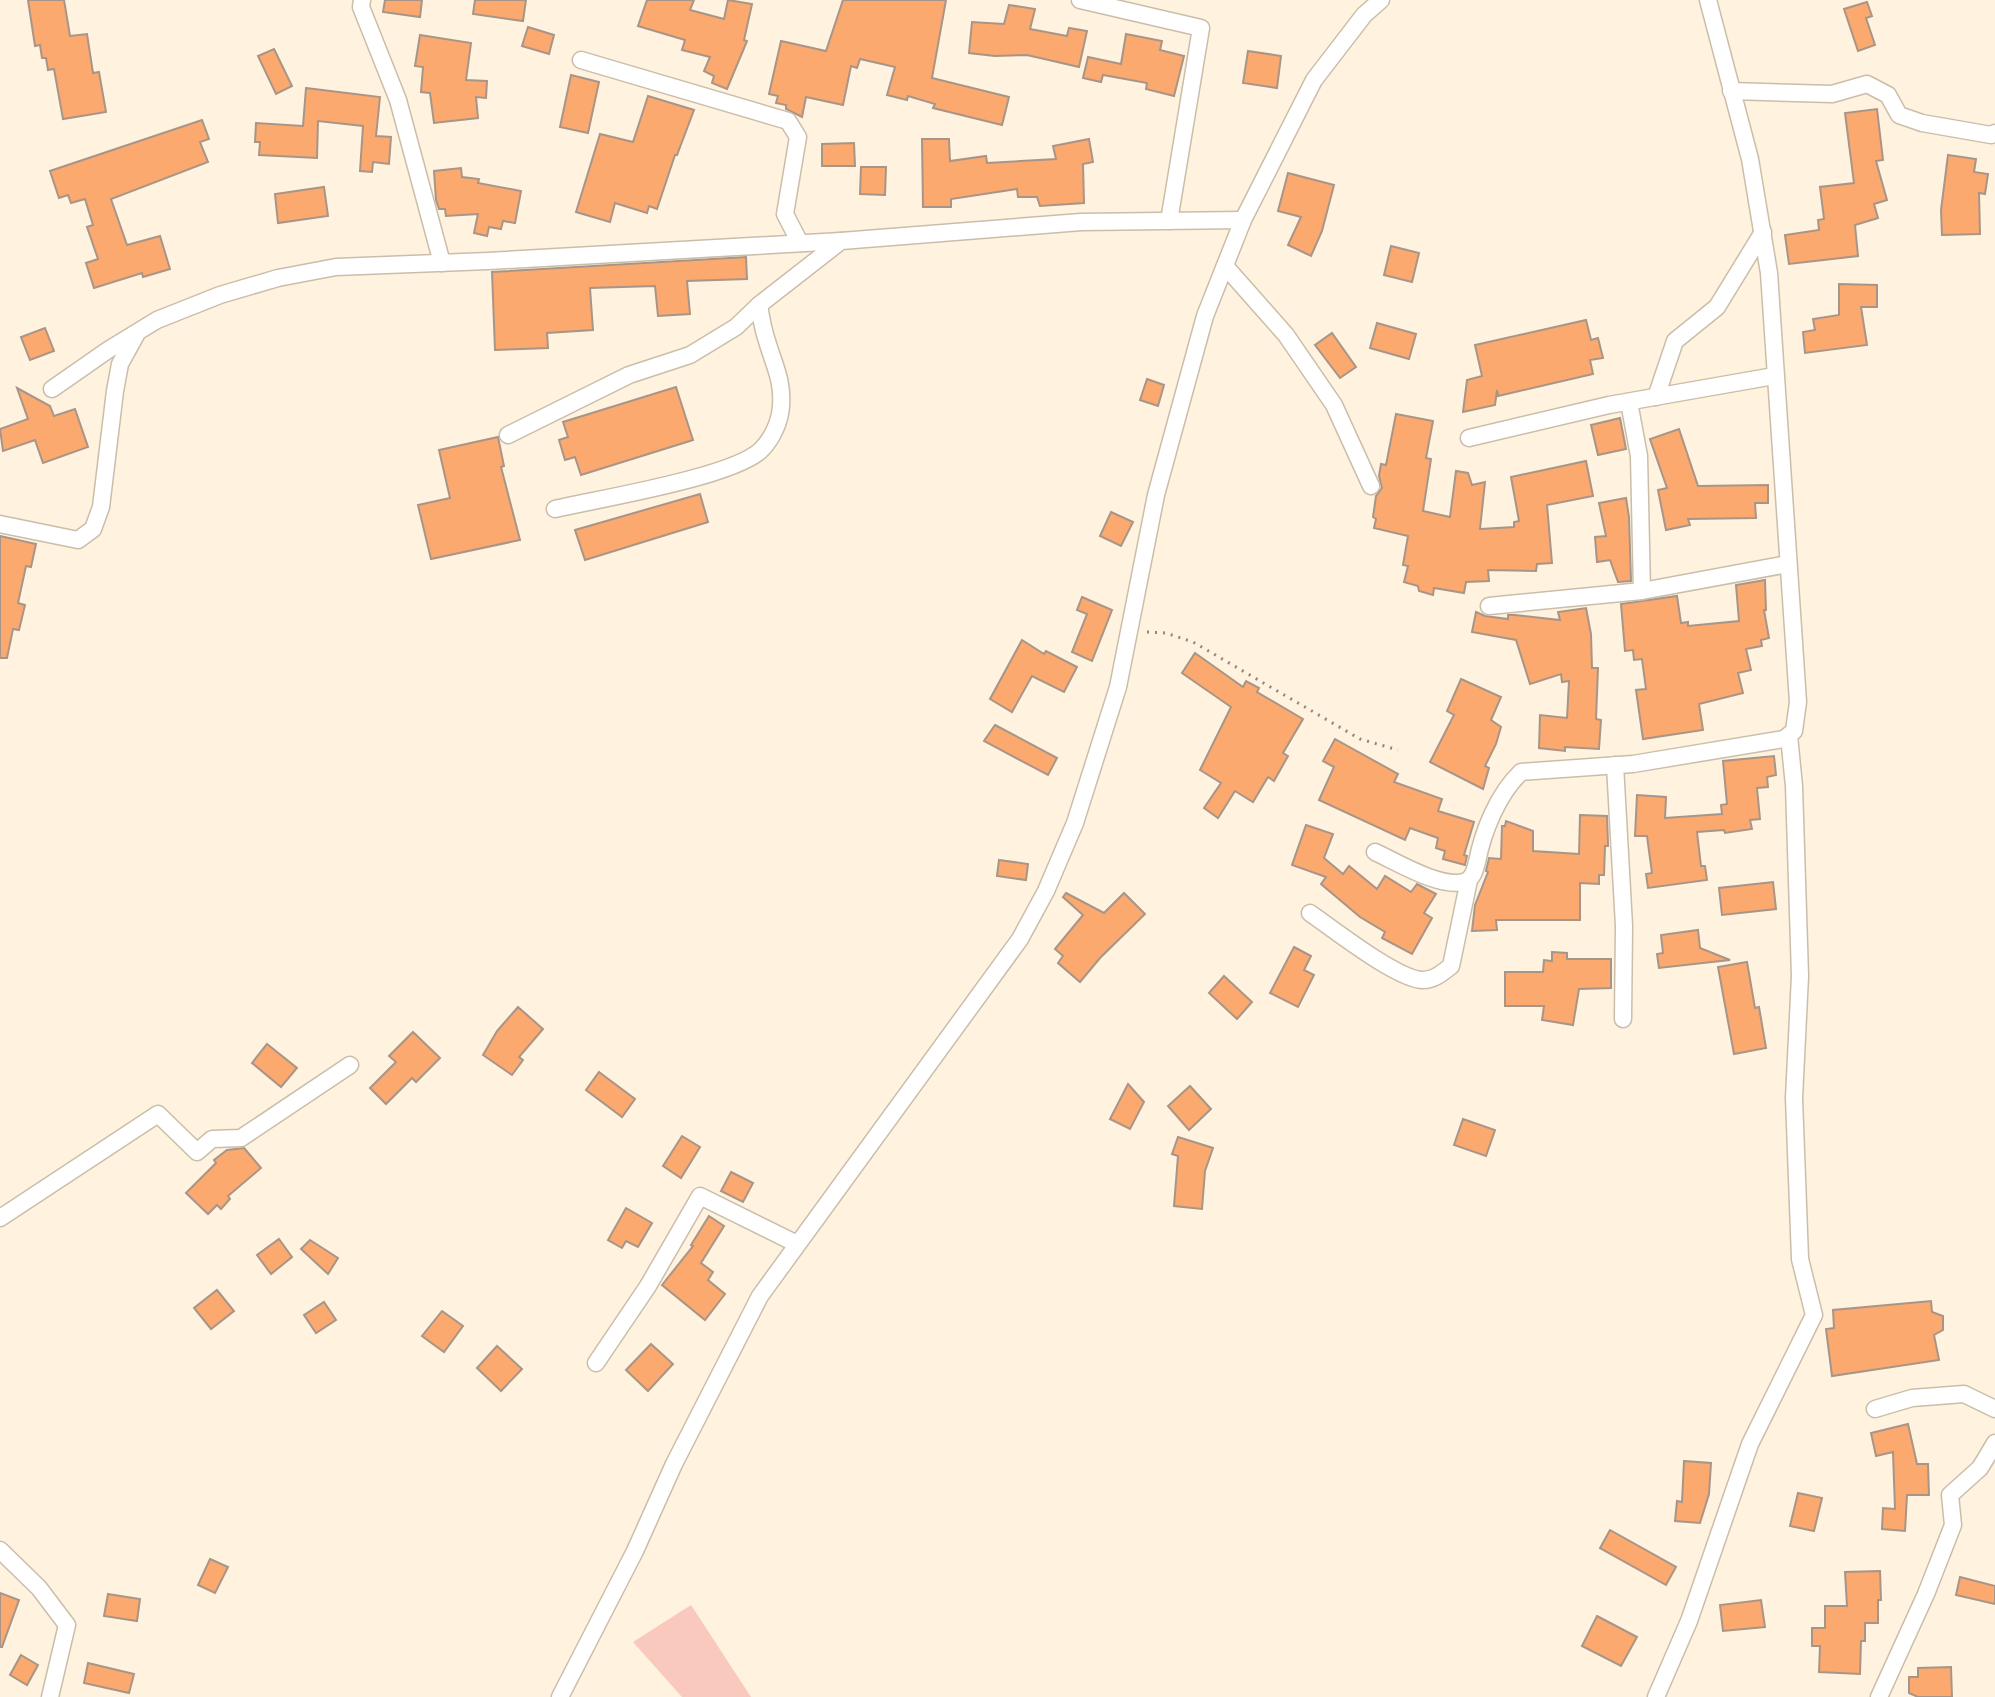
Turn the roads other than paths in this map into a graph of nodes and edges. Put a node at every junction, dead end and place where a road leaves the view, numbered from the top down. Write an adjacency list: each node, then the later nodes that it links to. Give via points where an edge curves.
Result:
1 (362, 0): 13 (street, via 398,100)
2 (1080, 0): 9 (street, via 1201,28)
3 (1381, 0): 8 (street, via 1314,80)
4 (1708, 0): 6 (street)
5 (581, 60): 12 (street, via 788,121 798,137 785,214)
6 (1731, 91): 7 (street, via 1832,94 1867,84 1888,95 1899,115); 10 (street)
7 (1995, 133)
8 (1243, 220): 9 (street); 14 (street)
9 (1169, 221): 11 (street, via 1081,222)
10 (1763, 232): 17 (street); 19 (street, via 1717,307 1675,341)
11 (841, 241): 12 (street); 15 (street)
12 (800, 243): 13 (street)
13 (442, 263): 16 (street, via 336,267 278,278 183,309)
14 (1225, 266): 23 (street, via 1286,335 1326,394); 37 (street, via 1205,316 1156,495 1118,687 1075,823 1046,891 1020,939)
15 (759, 305): 21 (street, via 736,327 690,355 629,375); 24 (street, via 780,375 781,409 775,432 760,451 699,476)
16 (137, 334): 18 (street); 25 (street, via 120,364 101,507 93,529 78,540)
17 (1774, 376): 19 (street); 26 (street)
18 (52, 389)
19 (1656, 397): 20 (street)
20 (1629, 402): 22 (street); 27 (street, via 1639,456)
21 (508, 435)
22 (1469, 438)
23 (1371, 486)
24 (555, 509)
25 (0, 524)
26 (1788, 564): 27 (street); 29 (street, via 1798,702)
27 (1642, 591): 28 (street)
28 (1489, 606)
29 (1789, 736): 30 (street); 45 (street, via 1800,976 1794,1098 1800,1259 1814,1315 1750,1444 1689,1621)
30 (1615, 765): 32 (street, via 1521,772 1484,833); 34 (street)
31 (1375, 852): 32 (street, via 1431,878)
32 (1469, 880): 33 (street, via 1451,966 1438,977 1421,980 1396,971)
33 (1310, 913)
34 (1623, 1019)
35 (350, 1065): 36 (street, via 241,1138 212,1139 197,1152 158,1114)
36 (0, 1218)
37 (797, 1244): 38 (street, via 700,1196); 44 (street, via 760,1296)
38 (596, 1363)
39 (1875, 1409): 40 (street, via 1912,1398 1964,1394)
40 (1995, 1409)
41 (1995, 1443): 46 (street, via 1980,1468 1950,1495 1953,1525)
42 (0, 1550): 43 (street, via 67,1625)
43 (50, 1697)
44 (560, 1697)
45 (1656, 1697)
46 (1879, 1697)

